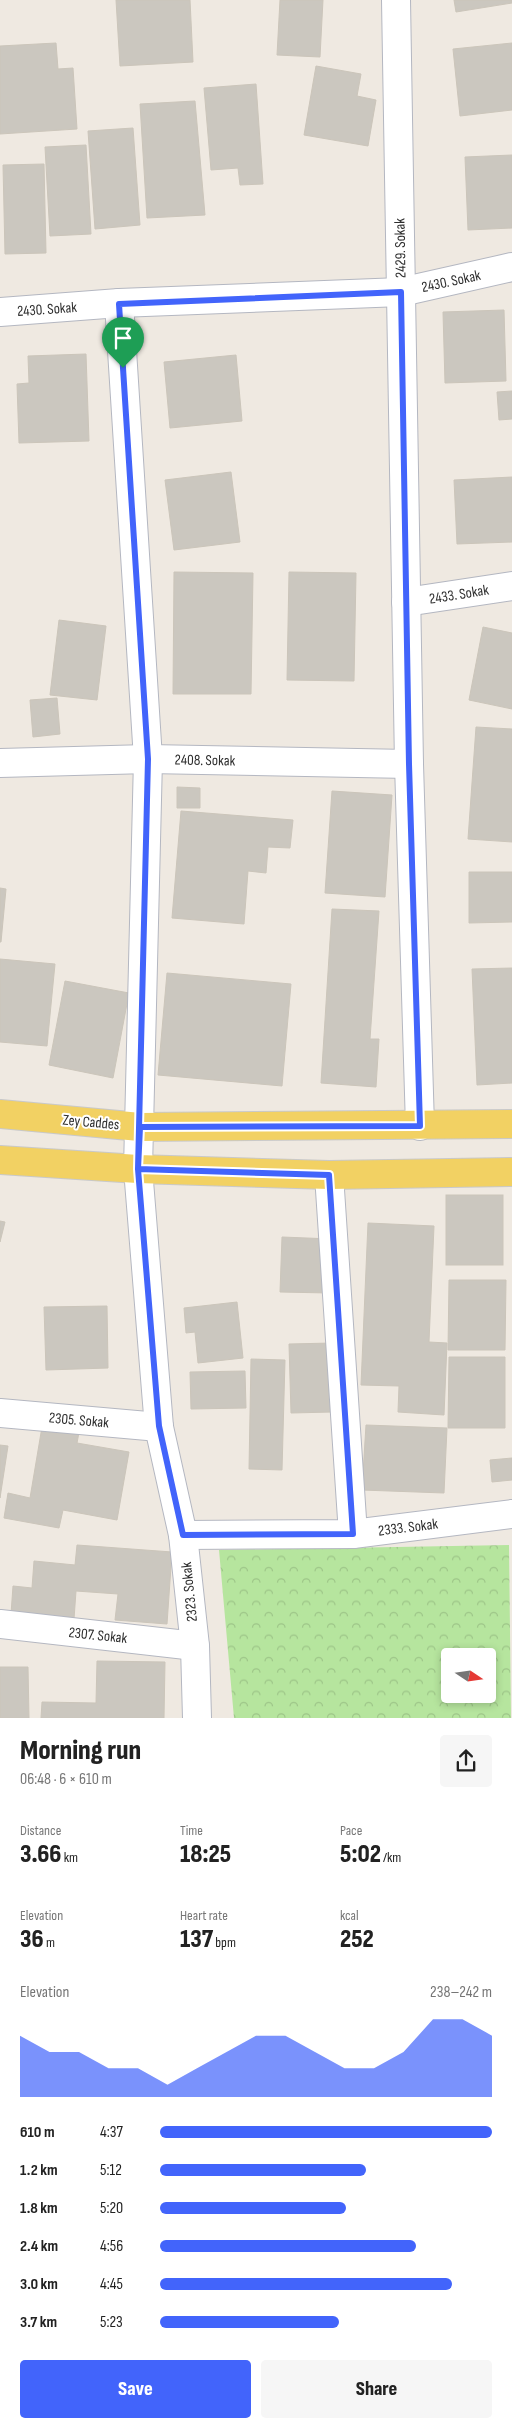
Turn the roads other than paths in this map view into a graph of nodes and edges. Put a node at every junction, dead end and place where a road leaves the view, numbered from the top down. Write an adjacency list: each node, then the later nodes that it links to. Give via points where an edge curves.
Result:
1 (396, 0): 3 (street, 2429. Sokak)
2 (512, 268): 3 (street, 2430. Sokak)
3 (401, 292): 4 (street, 2430. Sokak); 7 (street, 2429. Sokak)
4 (119, 304): 5 (street, 2430. Sokak); 8 (street, 2323. Sokak)
5 (0, 312)
6 (512, 586): 7 (street, 2433. Sokak)
7 (406, 602): 10 (street, 2429. Sokak)
8 (148, 759): 9 (street, 2408. Sokak); 10 (street, 2408. Sokak); 14 (street, 2323. Sokak)
9 (0, 763)
10 (409, 764): 13 (street, 2429. Sokak)
11 (0, 1114): 14 (main road, Zey Caddes)
12 (512, 1124): 13 (main road, Zey Caddes)
13 (420, 1126): 14 (main road, Zey Caddes)
14 (140, 1127): 16 (street, 2323. Sokak)
15 (0, 1160): 16 (main road)
16 (138, 1169): 18 (main road); 20 (street, 2323. Sokak)
17 (512, 1172): 18 (main road)
18 (329, 1175): 22 (street)
19 (0, 1413): 20 (street, 2305. Sokak)
20 (159, 1426): 23 (street, 2323. Sokak)
21 (512, 1514): 22 (street, 2333. Sokak)
22 (353, 1534): 23 (street, 2333. Sokak)
23 (183, 1535): 25 (street, 2323. Sokak)
24 (0, 1624): 25 (street, 2307. Sokak)
25 (195, 1646): 26 (street, 2323. Sokak)
26 (196, 1718)

